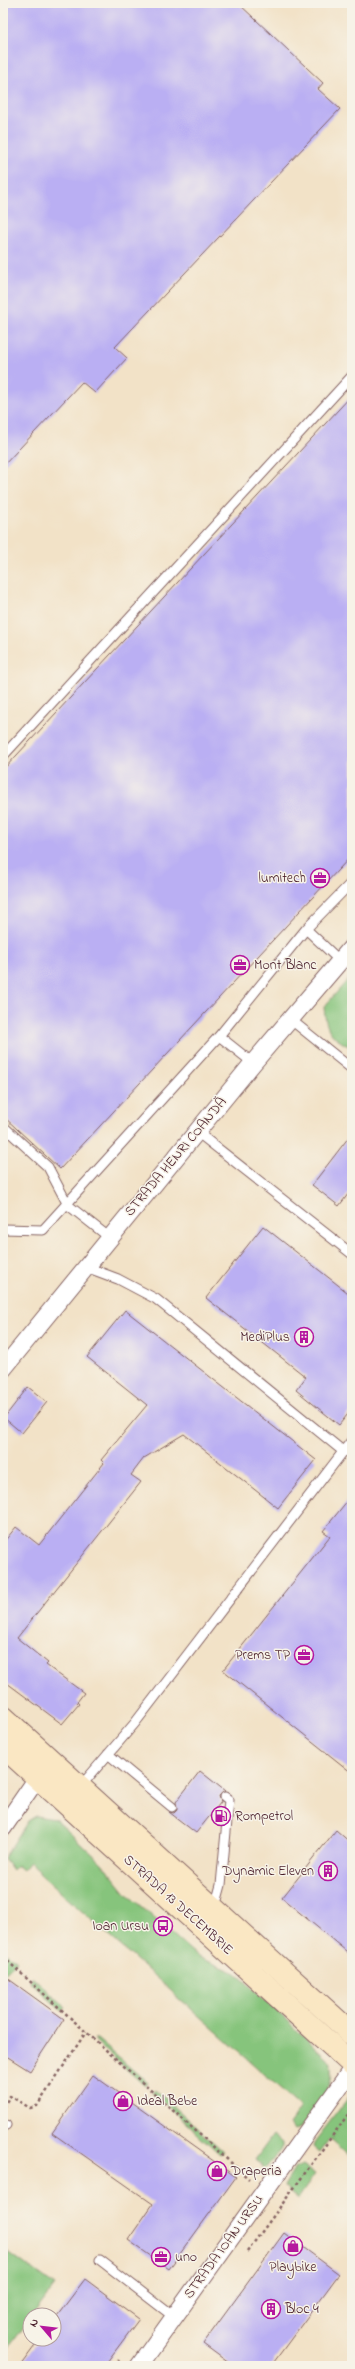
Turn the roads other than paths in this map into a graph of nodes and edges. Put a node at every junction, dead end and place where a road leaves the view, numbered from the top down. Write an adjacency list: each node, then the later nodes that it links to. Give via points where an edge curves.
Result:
1 (352, 376): 2 (lane)
2 (3, 756)
3 (352, 882): 4 (lane)
4 (306, 929): 6 (lane); 8 (lane)
5 (352, 946): 6 (street, STRADA HENRI COANDĂ)
6 (339, 960): 7 (street, STRADA HENRI COANDĂ)
7 (290, 1019): 9 (street, STRADA HENRI COANDĂ); 10 (lane)
8 (219, 1036): 9 (lane); 13 (lane)
9 (253, 1063): 12 (street, STRADA HENRI COANDĂ)
10 (352, 1069)
11 (3, 1126): 13 (lane, via 48,1166)
12 (197, 1132): 15 (street, STRADA HENRI COANDĂ); 16 (lane)
13 (68, 1205): 14 (lane, via 43,1230); 15 (lane)
14 (3, 1229)
15 (110, 1238): 17 (street, STRADA HENRI COANDĂ)
16 (352, 1254)
17 (86, 1267): 18 (street, STRADA HENRI COANDĂ); 20 (lane, via 118,1279 156,1299)
18 (3, 1369)
19 (352, 1440): 20 (lane)
20 (344, 1452): 23 (lane, via 135,1723)
21 (3, 1717): 25 (main road, STRADA 13 DECEMBRIE)
22 (3, 1746): 24 (main road, STRADA 13 DECEMBRIE)
23 (108, 1754): 25 (lane); 27 (lane)
24 (38, 1777): 28 (street); 31 (main road, STRADA 13 DECEMBRIE)
25 (80, 1787): 29 (main road, STRADA 13 DECEMBRIE)
26 (225, 1797): 29 (lane, via 229,1800 221,1885)
27 (172, 1806)
28 (3, 1828)
29 (214, 1909): 30 (main road, STRADA 13 DECEMBRIE)
30 (352, 2034)
31 (352, 2064)
32 (352, 2069): 34 (street, STRADA IOAN URSU)
33 (100, 2260): 34 (lane)
34 (174, 2317): 35 (street, STRADA IOAN URSU)
35 (139, 2366)

